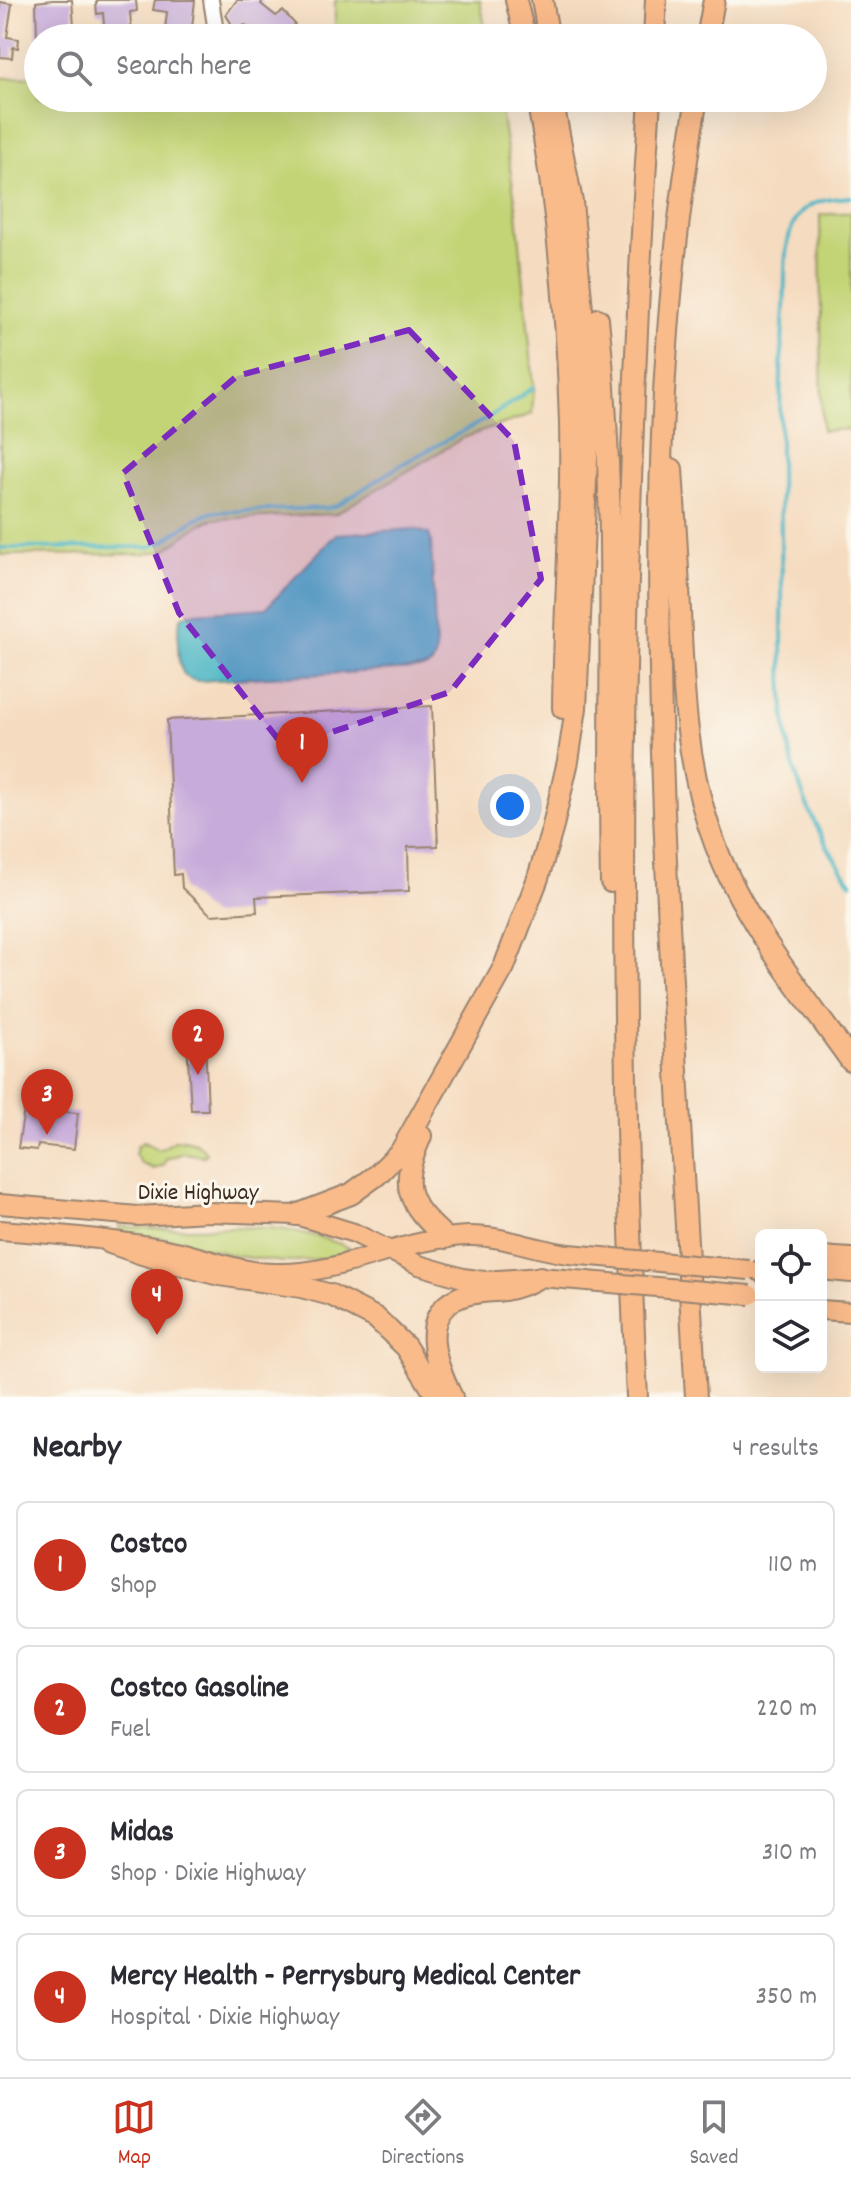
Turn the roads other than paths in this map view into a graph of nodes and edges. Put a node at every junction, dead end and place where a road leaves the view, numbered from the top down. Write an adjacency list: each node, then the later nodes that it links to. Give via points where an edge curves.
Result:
1 (211, 0): 7 (lane)
2 (516, 0): 8 (highway)
3 (534, 0): 9 (highway)
4 (542, 0): 10 (highway)
5 (656, 0): 11 (highway)
6 (714, 0): 12 (highway)
7 (215, 24)
8 (522, 24)
9 (538, 24)
10 (546, 24)
11 (655, 24)
12 (710, 24)
13 (539, 112): 19 (highway, via 564,286 570,426)
14 (554, 112): 19 (highway, via 577,247 589,398 576,708)
15 (564, 112): 39 (highway, via 593,276 607,424 613,992)
16 (649, 112): 39 (highway, via 627,619 624,881)
17 (694, 112): 18 (highway)
18 (666, 353): 20 (highway, via 688,739 715,846); 45 (highway, via 659,527 663,784)
19 (562, 778): 21 (highway, via 549,842 517,938)
20 (749, 912): 22 (highway); 23 (highway, via 786,983)
21 (461, 1044): 26 (highway, via 401,1151 351,1194); 29 (highway, via 412,1156 408,1179 413,1204)
22 (851, 1061)
23 (851, 1079)
24 (0, 1204): 25 (main road, Dixie Highway)
25 (78, 1211): 26 (main road, Dixie Highway); 27 (main road, via 40,1220)
26 (296, 1215): 31 (main road, Dixie Highway)
27 (0, 1216)
28 (0, 1230): 30 (main road)
29 (446, 1238): 31 (main road); 34 (main road, bridge, via 491,1238 544,1251)
30 (110, 1243): 31 (main road, via 279,1273); 42 (highway, via 219,1275 331,1295 376,1318 406,1347)
31 (390, 1251): 37 (main road, Dixie Highway, via 463,1278)
32 (827, 1257): 33 (highway)
33 (851, 1259)
34 (755, 1270)
35 (827, 1271): 36 (main road)
36 (851, 1273)
37 (540, 1277): 38 (main road, Dixie Highway, bridge); 43 (highway, via 507,1290 459,1297 440,1314 432,1336)
38 (755, 1296)
39 (633, 1309): 44 (highway)
40 (827, 1310): 41 (main road)
41 (851, 1312)
42 (437, 1397)
43 (452, 1397)
44 (637, 1397)
45 (696, 1397)

